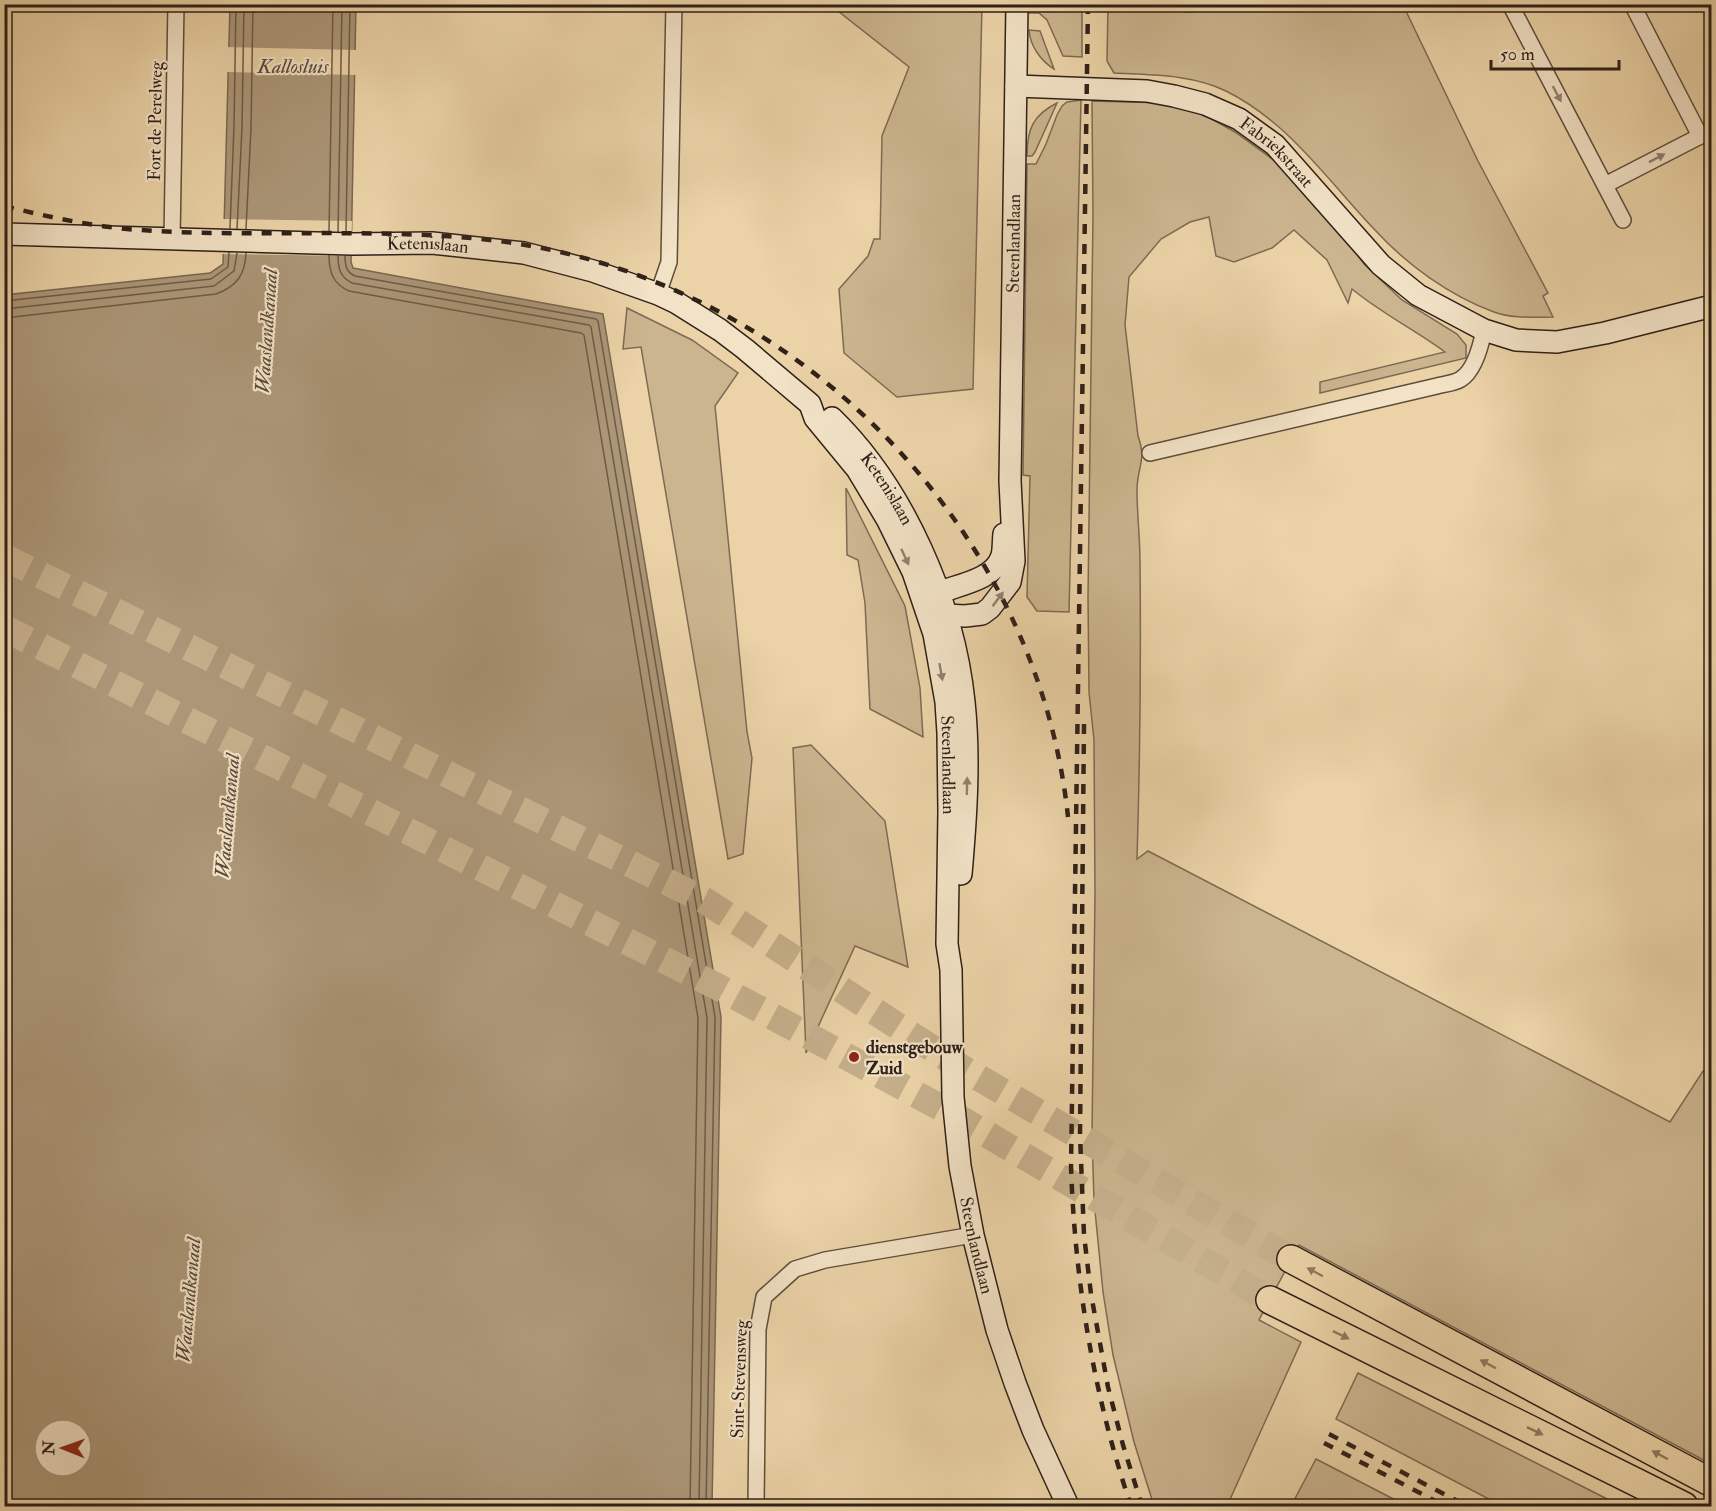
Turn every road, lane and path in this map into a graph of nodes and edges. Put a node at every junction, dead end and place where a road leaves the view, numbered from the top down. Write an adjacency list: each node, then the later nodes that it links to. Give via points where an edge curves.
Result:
1 (176, 4): 11 (street, Fort de Perelweg)
2 (674, 4): 12 (street, via 670,246)
3 (1017, 4): 6 (main road, Steenlandlaan)
4 (1510, 4): 8 (street, one-way to 8)
5 (1632, 4): 7 (street)
6 (1016, 86): 14 (main road, Fabriekstraat, via 1147,91 1205,104 1239,119 1275,145 1381,265 1418,295); 16 (main road, Steenlandlaan)
7 (1706, 133): 8 (street, one-way to 7)
8 (1605, 185): 9 (street)
9 (1623, 220)
10 (4, 234): 11 (main road, Ketenislaan)
11 (172, 238): 12 (main road, Ketenislaan, via 432,243 524,253 593,270)
12 (658, 294): 17 (main road, Ketenislaan, via 720,330 810,404 819,406 853,439 884,481 912,530 928,565)
13 (1712, 306): 14 (main road, Fabriekstraat, via 1557,342 1516,340)
14 (1484, 330): 15 (street, via 1481,346 1462,378)
15 (1149, 453)
16 (1010, 481): 17 (main road, Steenlandlaan, via 1001,558 994,569); 18 (main road, Steenlandlaan, one-way to 16, via 981,614 996,602 1010,582 1014,561)
17 (931, 595): 18 (main road, Steenlandlaan); 19 (main road, Steenlandlaan, one-way to 19, via 946,702 950,811 947,944)
18 (945, 615): 19 (main road, Steenlandlaan, one-way to 18, via 967,806 967,763 964,701)
19 (951, 970): 20 (main road, Steenlandlaan, via 953,1097)
20 (973, 1235): 24 (street, Sint-Stevensweg, via 815,1263 795,1269 764,1297 758,1329); 25 (main road, Steenlandlaan, via 1015,1383)
21 (1291, 1259): 23 (highway, one-way to 21)
22 (1270, 1300): 26 (highway, one-way to 26)
23 (1712, 1483)
24 (756, 1506)
25 (1068, 1506)
26 (1684, 1506)

